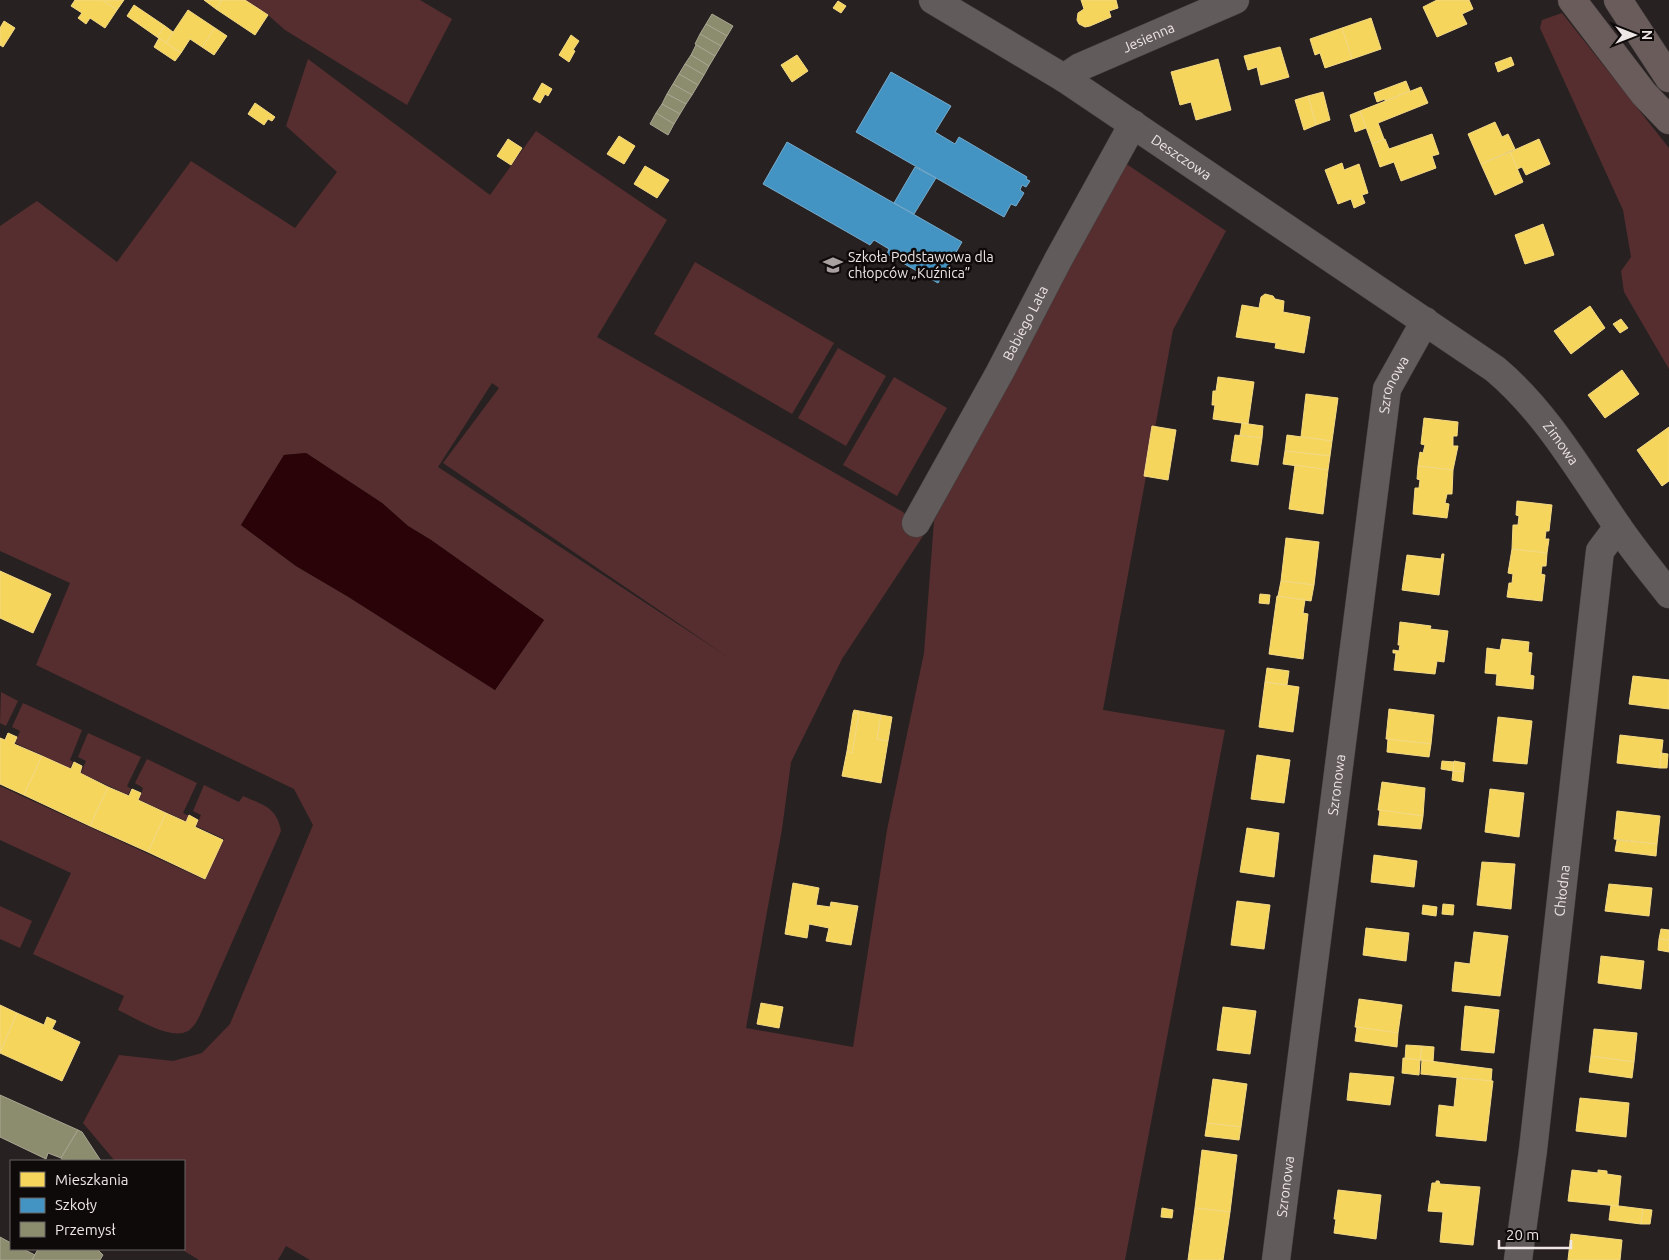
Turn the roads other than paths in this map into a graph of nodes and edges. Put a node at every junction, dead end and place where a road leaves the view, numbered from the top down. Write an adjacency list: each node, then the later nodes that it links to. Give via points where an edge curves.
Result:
1 (934, 0): 5 (street, Deszczowa)
2 (1235, 0): 5 (street, Jesienna, via 1080,67)
3 (1572, 0): 7 (highway, via 1644,94)
4 (1618, 0): 6 (highway)
5 (1064, 78): 8 (street, Deszczowa)
6 (1669, 78)
7 (1669, 120)
8 (1133, 124): 9 (street, Deszczowa); 10 (street, Babiego Lata)
9 (1426, 321): 11 (street, Zimowa, via 1495,369 1526,397 1554,432); 13 (street, Szronowa, via 1387,389)
10 (916, 523)
11 (1618, 527): 12 (street, Zimowa); 14 (street, Chłodna, via 1600,551)
12 (1669, 594)
13 (1276, 1260)
14 (1518, 1260)

